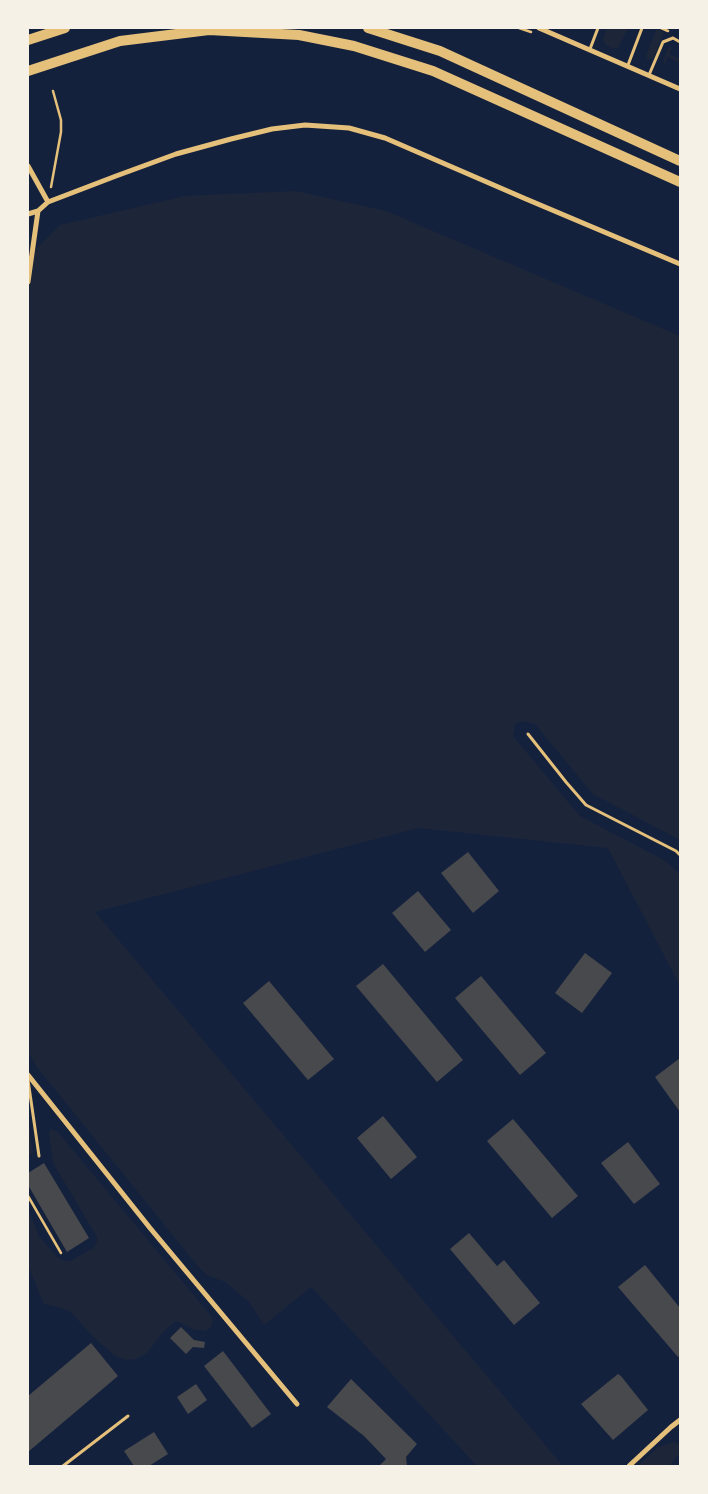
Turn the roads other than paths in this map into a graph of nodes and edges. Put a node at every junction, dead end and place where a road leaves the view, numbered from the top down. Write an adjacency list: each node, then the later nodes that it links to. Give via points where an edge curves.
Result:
1 (65, 28): 6 (highway)
2 (368, 28): 13 (highway, via 440,51)
3 (539, 28): 8 (street)
4 (598, 28): 8 (lane)
5 (642, 28): 9 (lane)
6 (28, 40)
7 (680, 42): 11 (lane, via 673,38 663,42)
8 (590, 49): 9 (street)
9 (628, 66): 11 (street)
10 (28, 71): 15 (highway, via 120,41 209,30 299,35 354,46 433,71)
11 (649, 75): 12 (street)
12 (680, 89)
13 (680, 161)
14 (28, 166): 16 (street)
15 (680, 182)
16 (48, 202): 17 (street); 19 (street, via 176,154 264,131 305,126 349,128 385,138)
17 (38, 211): 18 (street); 20 (street)
18 (28, 214)
19 (680, 264)
20 (28, 282)
21 (528, 734): 22 (lane, via 586,805)
22 (680, 855)
23 (28, 1074): 26 (street, via 150,1228)
24 (28, 1080): 25 (lane)
25 (39, 1156)
26 (297, 1404)
27 (128, 1416): 29 (lane)
28 (680, 1420): 30 (street)
29 (62, 1466)
30 (629, 1466)

